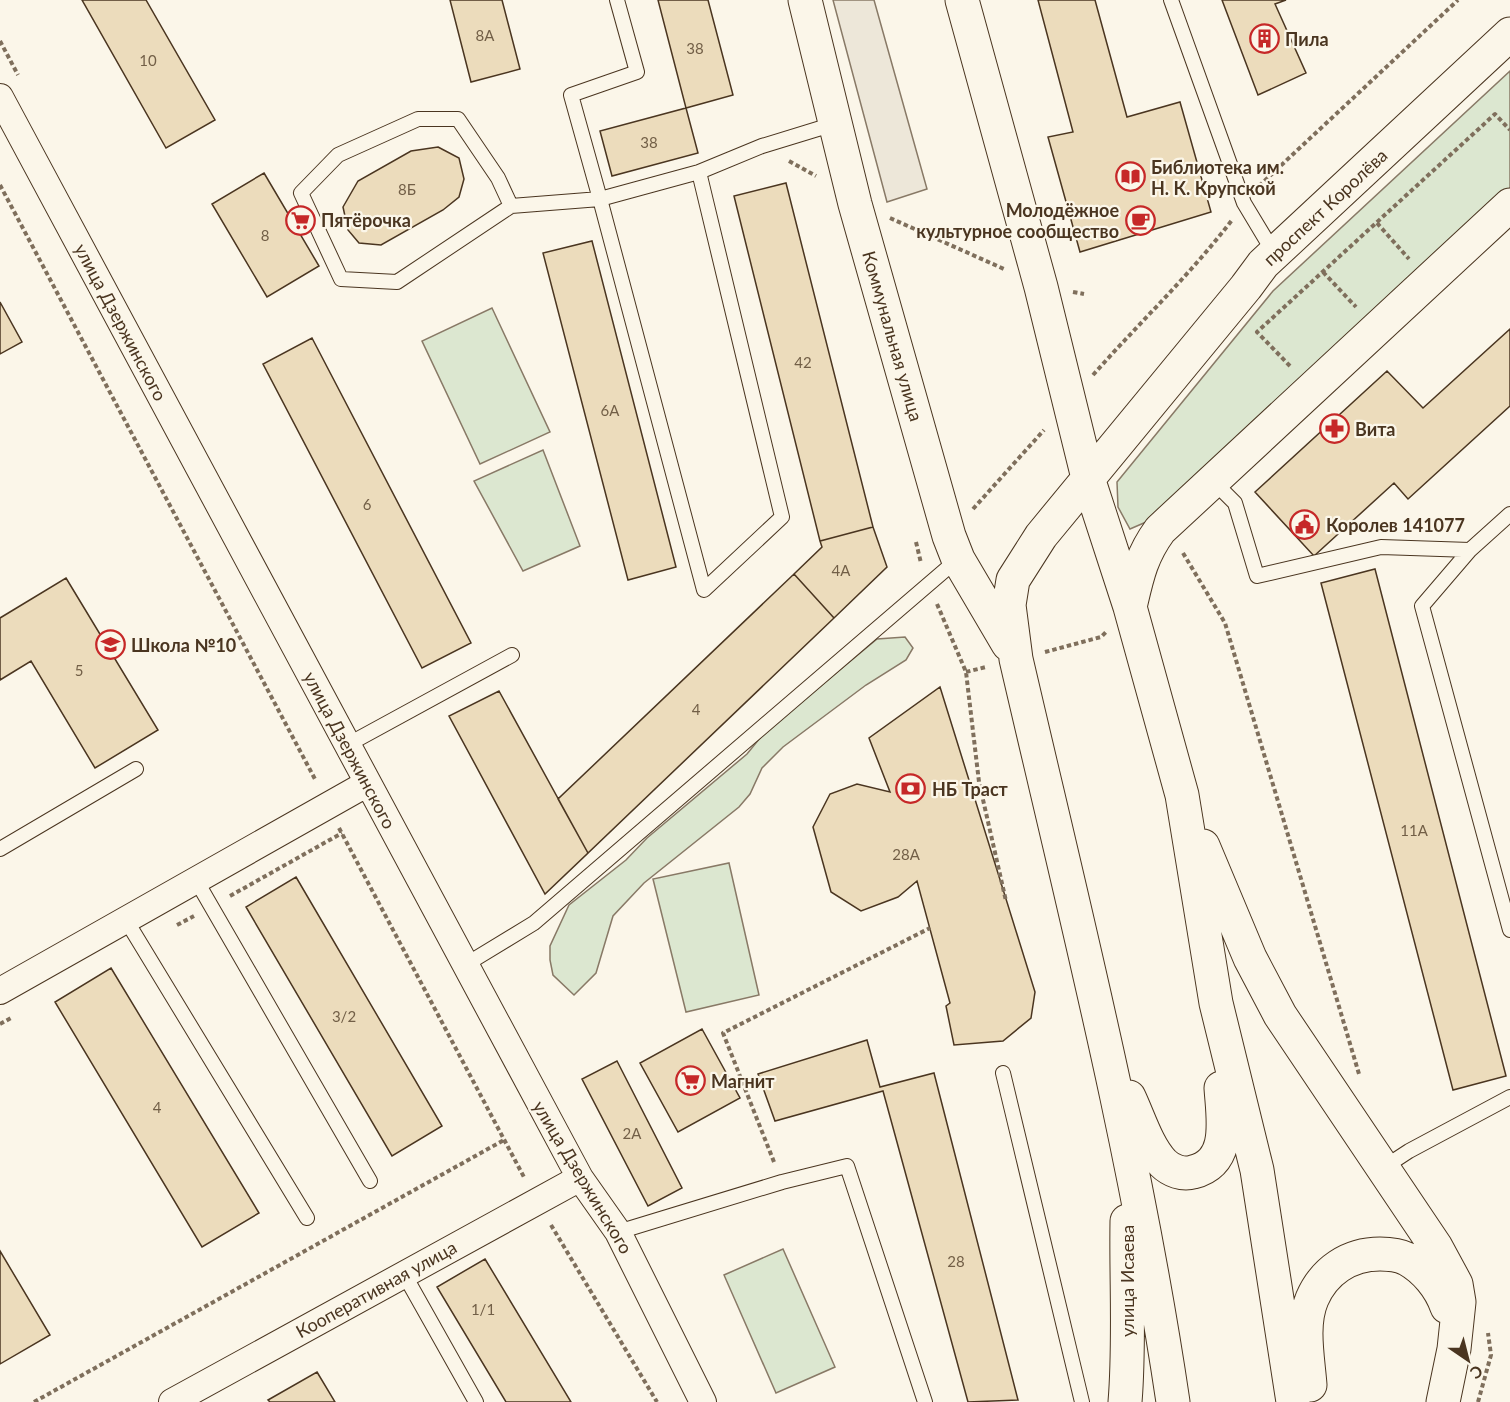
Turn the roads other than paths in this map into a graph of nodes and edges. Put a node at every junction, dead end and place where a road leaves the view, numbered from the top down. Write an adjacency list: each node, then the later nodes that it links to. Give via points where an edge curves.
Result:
1 (617, 0): 9 (lane, via 637,72 571,95)
2 (805, 0): 7 (main road, Коммунальная улица)
3 (962, 0): 13 (main road, via 1041,287)
4 (1171, 0): 12 (lane, via 1244,203)
5 (1510, 34): 12 (main road, проспект Королёва)
6 (0, 97): 21 (street, улица Дзержинского)
7 (834, 124): 8 (lane, via 762,146); 16 (main road, Коммунальная улица)
8 (699, 172): 9 (lane); 9 (lane, via 782,517 704,590)
9 (600, 199): 11 (lane)
10 (1510, 205): 14 (main road)
11 (511, 206): 11 (lane, via 498,178 458,119 418,119 338,154 301,193 341,279 397,282)
12 (1274, 253): 13 (main road, проспект Королёва)
13 (1088, 478): 18 (main road); 20 (main road, проспект Королёва, via 1041,536 1013,580 1009,606)
14 (1212, 480): 17 (lane, via 1235,503 1257,576 1381,547); 18 (main road, via 1160,530 1148,547 1138,569)
15 (1510, 514): 17 (lane)
16 (953, 547): 20 (main road, Коммунальная улица); 29 (lane, via 534,923)
17 (1470, 550): 28 (lane, via 1422,606)
18 (1131, 607): 24 (main road)
19 (512, 655): 21 (lane)
20 (1016, 659): 32 (main road)
21 (347, 745): 23 (street, улица Дзержинского)
22 (136, 769): 25 (lane)
23 (368, 783): 26 (street); 29 (street, улица Дзержинского)
24 (1182, 795): 31 (main road); 36 (main road, via 1250,958 1280,1015)
25 (0, 849)
26 (196, 880): 27 (street); 38 (lane)
27 (126, 920): 30 (street); 39 (lane)
28 (1510, 930)
29 (465, 965): 37 (street, улица Дзержинского)
30 (0, 991)
31 (1216, 1003): 32 (main road, via 1224,1135 1214,1160 1190,1173 1166,1166 1155,1153); 50 (main road, via 1257,1170)
32 (1104, 1041): 35 (main road)
33 (1003, 1073): 47 (lane)
34 (1510, 1097): 36 (lane)
35 (1128, 1159): 48 (main road, улица Исаева); 49 (main road, via 1162,1325)
36 (1383, 1168): 42 (main road, via 1456,1284)
37 (580, 1178): 40 (street, улица Дзержинского); 41 (street, Кооперативная улица)
38 (370, 1181)
39 (307, 1218)
40 (618, 1232): 45 (street, улица Дзержинского); 46 (lane, via 847,1166)
41 (404, 1274): 43 (street, Кооперативная улица); 44 (lane)
42 (1456, 1330): 51 (main road, via 1436,1285 1405,1258 1368,1254 1346,1261 1318,1285 1306,1318); 52 (main road)
43 (172, 1402)
44 (476, 1402)
45 (703, 1402)
46 (925, 1402)
47 (1082, 1402)
48 (1125, 1402)
49 (1173, 1402)
50 (1293, 1402)
51 (1311, 1402)
52 (1443, 1402)

